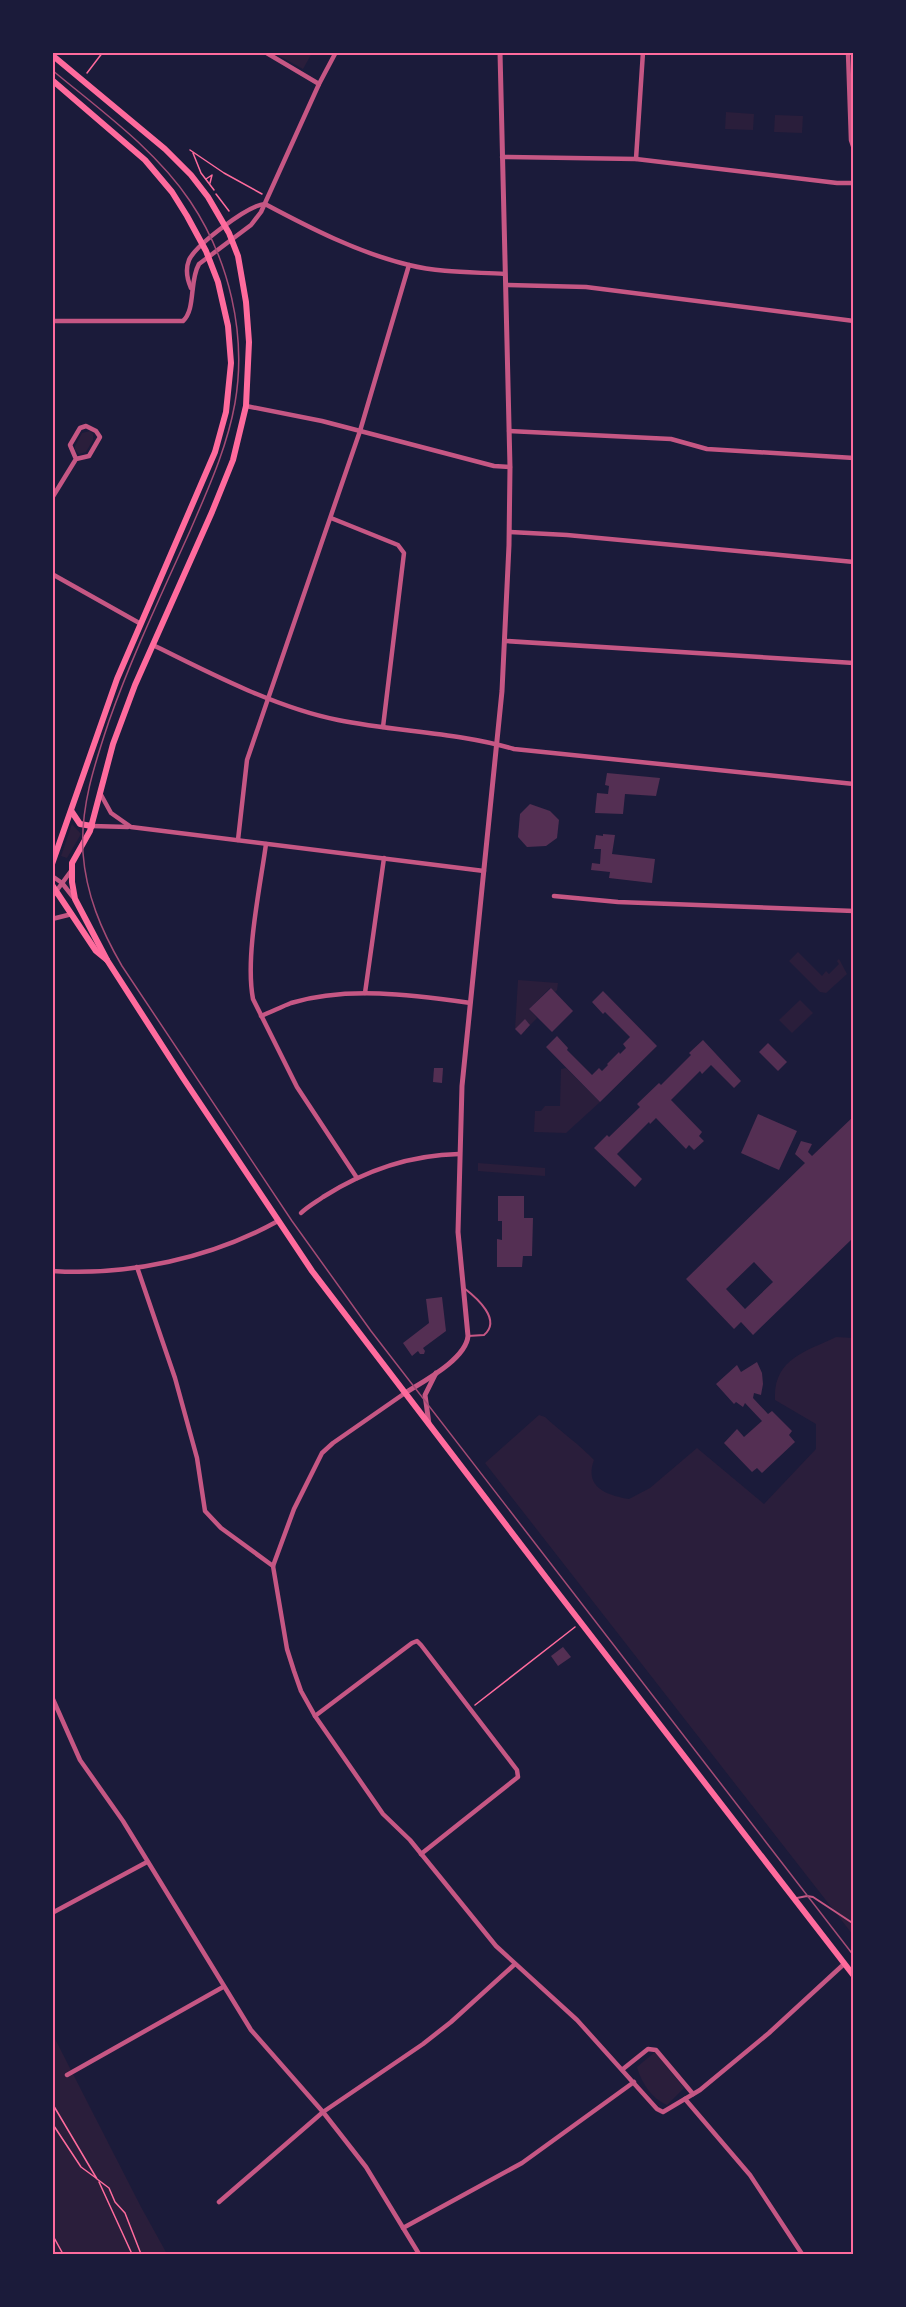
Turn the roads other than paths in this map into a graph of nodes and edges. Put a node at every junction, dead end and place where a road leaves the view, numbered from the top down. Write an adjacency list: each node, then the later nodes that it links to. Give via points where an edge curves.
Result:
1 (265, 52): 8 (street)
2 (336, 52): 8 (street)
3 (500, 52): 10 (street)
4 (643, 52): 11 (street)
5 (848, 52): 9 (street)
6 (52, 55): 14 (main road, via 183,166)
7 (52, 80): 16 (main road, via 152,168 172,192)
8 (319, 84): 13 (street)
9 (854, 149)
10 (502, 157): 11 (street); 19 (street)
11 (636, 159): 12 (street)
12 (854, 183)
13 (265, 204): 14 (street, via 253,206); 15 (street, via 252,225); 18 (street, via 350,244)
14 (226, 226): 15 (main road); 16 (street)
15 (232, 240): 17 (street); 24 (main road, via 248,325)
16 (202, 244): 17 (main road); 21 (street, via 187,266)
17 (208, 257): 21 (street, via 195,271); 35 (main road, via 218,282 229,337 231,363 225,418 209,468)
18 (409, 265): 19 (street); 25 (street)
19 (505, 274): 20 (street)
20 (506, 285): 23 (street, via 586,287); 26 (street)
21 (191, 288): 22 (street, via 190,313 183,321)
22 (52, 321)
23 (854, 321)
24 (246, 406): 25 (street); 37 (main road, via 223,485)
25 (360, 431): 29 (street); 31 (street)
26 (509, 431): 27 (street, via 671,439 706,449); 29 (street)
27 (854, 458)
28 (76, 459): 28 (street, via 70,445 80,428 86,426 100,437 88,456); 30 (street)
29 (510, 467): 32 (street)
30 (52, 498)
31 (331, 518): 39 (street); 40 (street, via 398,545 404,553)
32 (510, 532): 33 (street); 36 (street)
33 (854, 562)
34 (52, 574): 35 (street)
35 (141, 624): 44 (main road, via 106,707)
36 (506, 641): 38 (street); 41 (street)
37 (153, 645): 39 (street); 43 (main road, via 121,721)
38 (854, 663)
39 (269, 699): 40 (street, via 337,720); 47 (street, via 247,760)
40 (383, 727): 41 (street)
41 (498, 744): 42 (street, via 514,749); 54 (street)
42 (854, 784)
43 (100, 793): 45 (main road); 46 (street, via 111,813)
44 (72, 811): 45 (main road, via 80,824); 48 (main road)
45 (92, 826): 46 (street); 53 (main road, via 75,854)
46 (131, 827): 47 (street)
47 (238, 840): 50 (street)
48 (61, 841): 49 (street); 52 (main road)
49 (52, 843)
50 (266, 844): 51 (street); 66 (street, via 250,984)
51 (384, 858): 54 (street); 64 (street)
52 (52, 864)
53 (71, 871): 56 (street); 59 (main road)
54 (484, 871): 65 (street)
55 (52, 876): 56 (street)
56 (62, 883): 57 (street); 59 (street)
57 (54, 891): 61 (main road)
58 (554, 896): 60 (street)
59 (75, 899): 63 (main road)
60 (854, 911)
61 (72, 914): 62 (street); 63 (main road, via 96,951)
62 (52, 919)
63 (107, 960): 70 (main road)
64 (365, 993): 65 (street); 66 (street, via 291,1004)
65 (470, 1003): 67 (street)
66 (261, 1016): 68 (street, via 297,1087)
67 (459, 1154): 68 (street, via 413,1159); 73 (street, via 458,1232)
68 (357, 1178): 69 (street)
69 (301, 1213)
70 (278, 1221): 71 (street, via 205,1251); 76 (main road)
71 (137, 1267): 72 (street, via 79,1273); 78 (street, via 193,1442 205,1511 221,1528)
72 (52, 1271)
73 (463, 1287): 74 (street); 74 (lane, via 489,1316 487,1333)
74 (468, 1336): 75 (street, via 463,1351)
75 (437, 1372): 76 (street); 77 (street, via 425,1395)
76 (405, 1393): 77 (main road); 78 (street, via 322,1453 294,1509)
77 (429, 1425): 83 (main road)
78 (273, 1566): 80 (street, via 287,1649)
79 (52, 1697): 82 (street, via 80,1760)
80 (315, 1716): 81 (street, via 383,1814); 81 (street, via 417,1641 517,1770 518,1777)
81 (421, 1854): 87 (street)
82 (147, 1862): 84 (street); 89 (street)
83 (795, 1900): 85 (lane, via 800,1896 813,1897); 86 (main road)
84 (52, 1913)
85 (854, 1924)
86 (844, 1964): 88 (main road); 93 (street, via 769,2033)
87 (515, 1965): 90 (street, via 577,2019); 95 (street, via 423,2044)
88 (854, 1976)
89 (223, 1987): 91 (street); 95 (street, via 262,2044)
90 (623, 2069): 92 (street); 93 (street, via 648,2049 656,2050)
91 (67, 2075)
92 (634, 2082): 94 (street, via 663,2112); 97 (street, via 522,2163)
93 (693, 2094): 94 (street)
94 (685, 2098): 99 (street, via 750,2175)
95 (323, 2112): 96 (street); 97 (street, via 366,2167)
96 (219, 2202)
97 (403, 2228): 98 (street)
98 (419, 2254)
99 (802, 2254)

